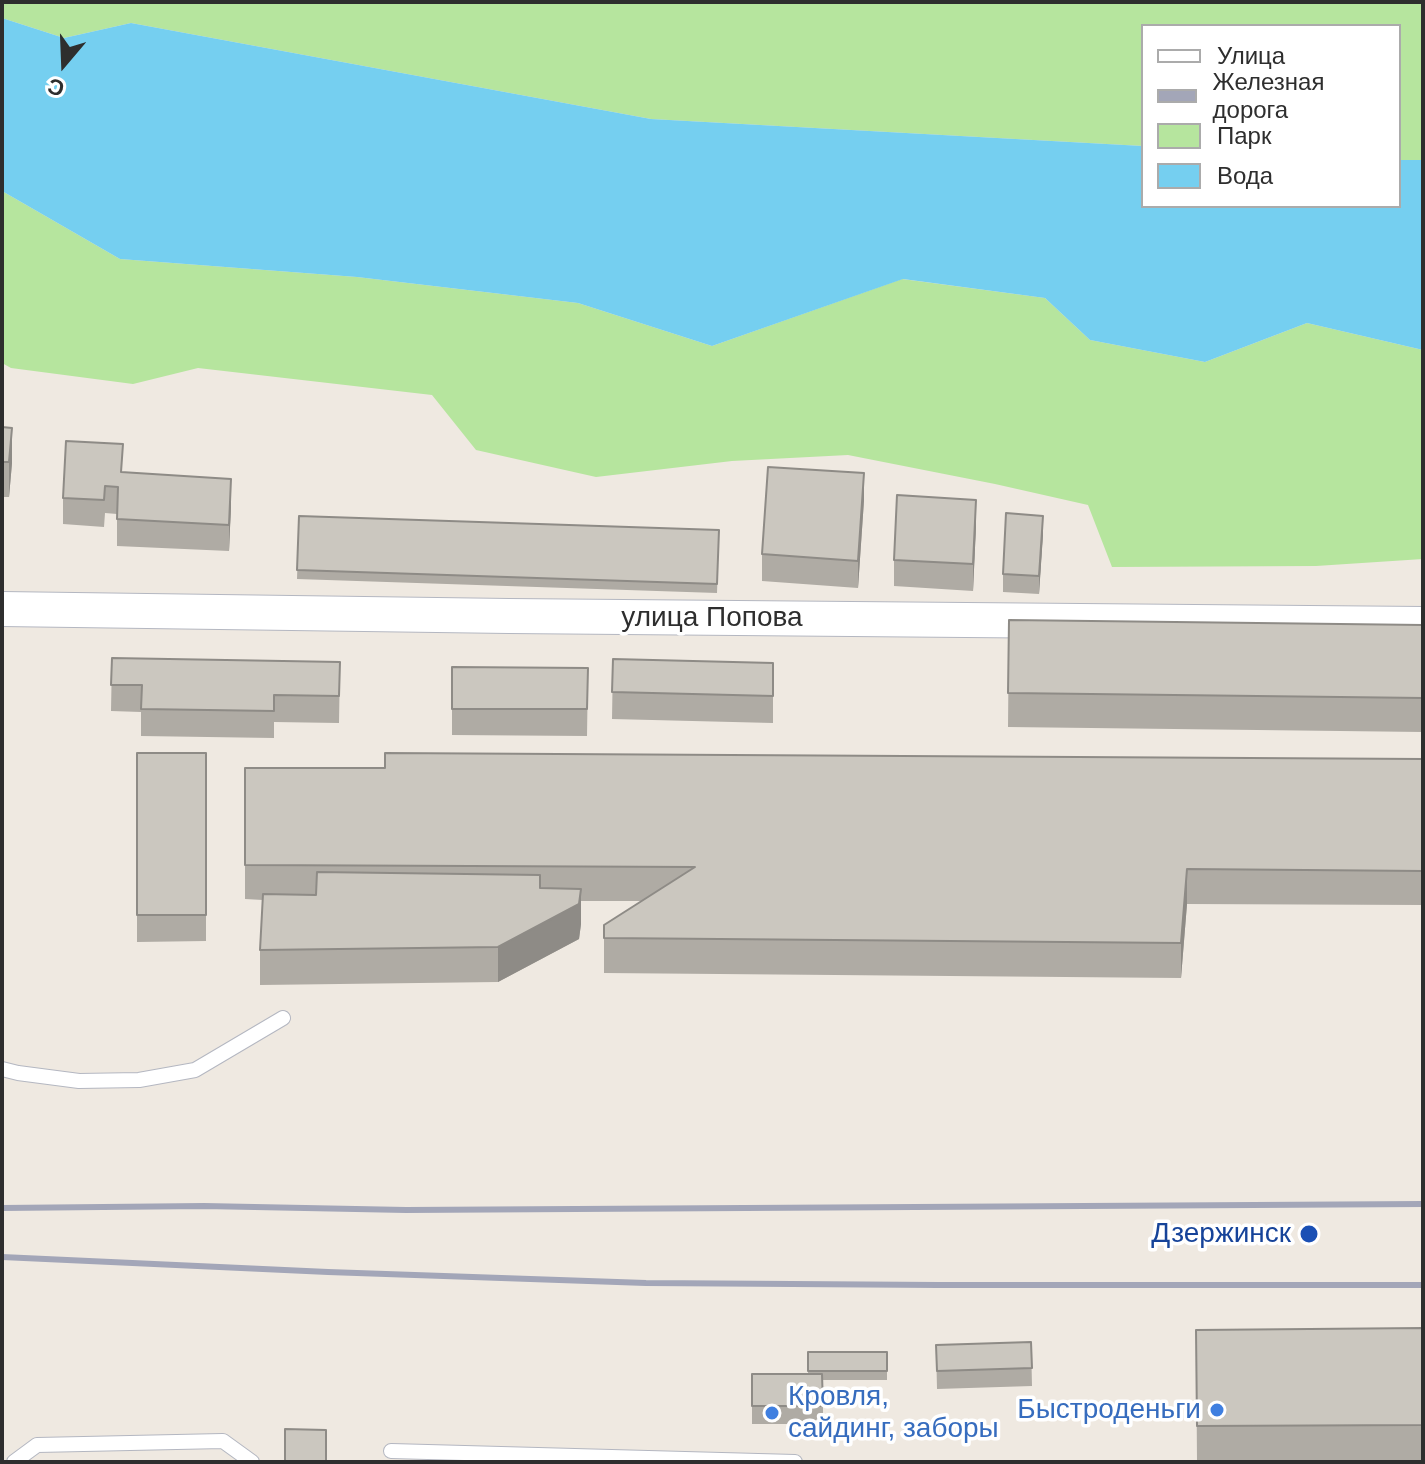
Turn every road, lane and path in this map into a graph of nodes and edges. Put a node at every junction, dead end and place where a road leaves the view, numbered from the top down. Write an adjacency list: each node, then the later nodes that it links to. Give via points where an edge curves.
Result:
1 (2, 609): 2 (street, улица Попова)
2 (1423, 624)
3 (283, 1018): 4 (lane, via 195,1070 139,1080 79,1081)
4 (2, 1069)
5 (391, 1451): 8 (lane)
6 (14, 1462): 7 (lane, via 37,1445 223,1441)
7 (252, 1462)
8 (795, 1462)

